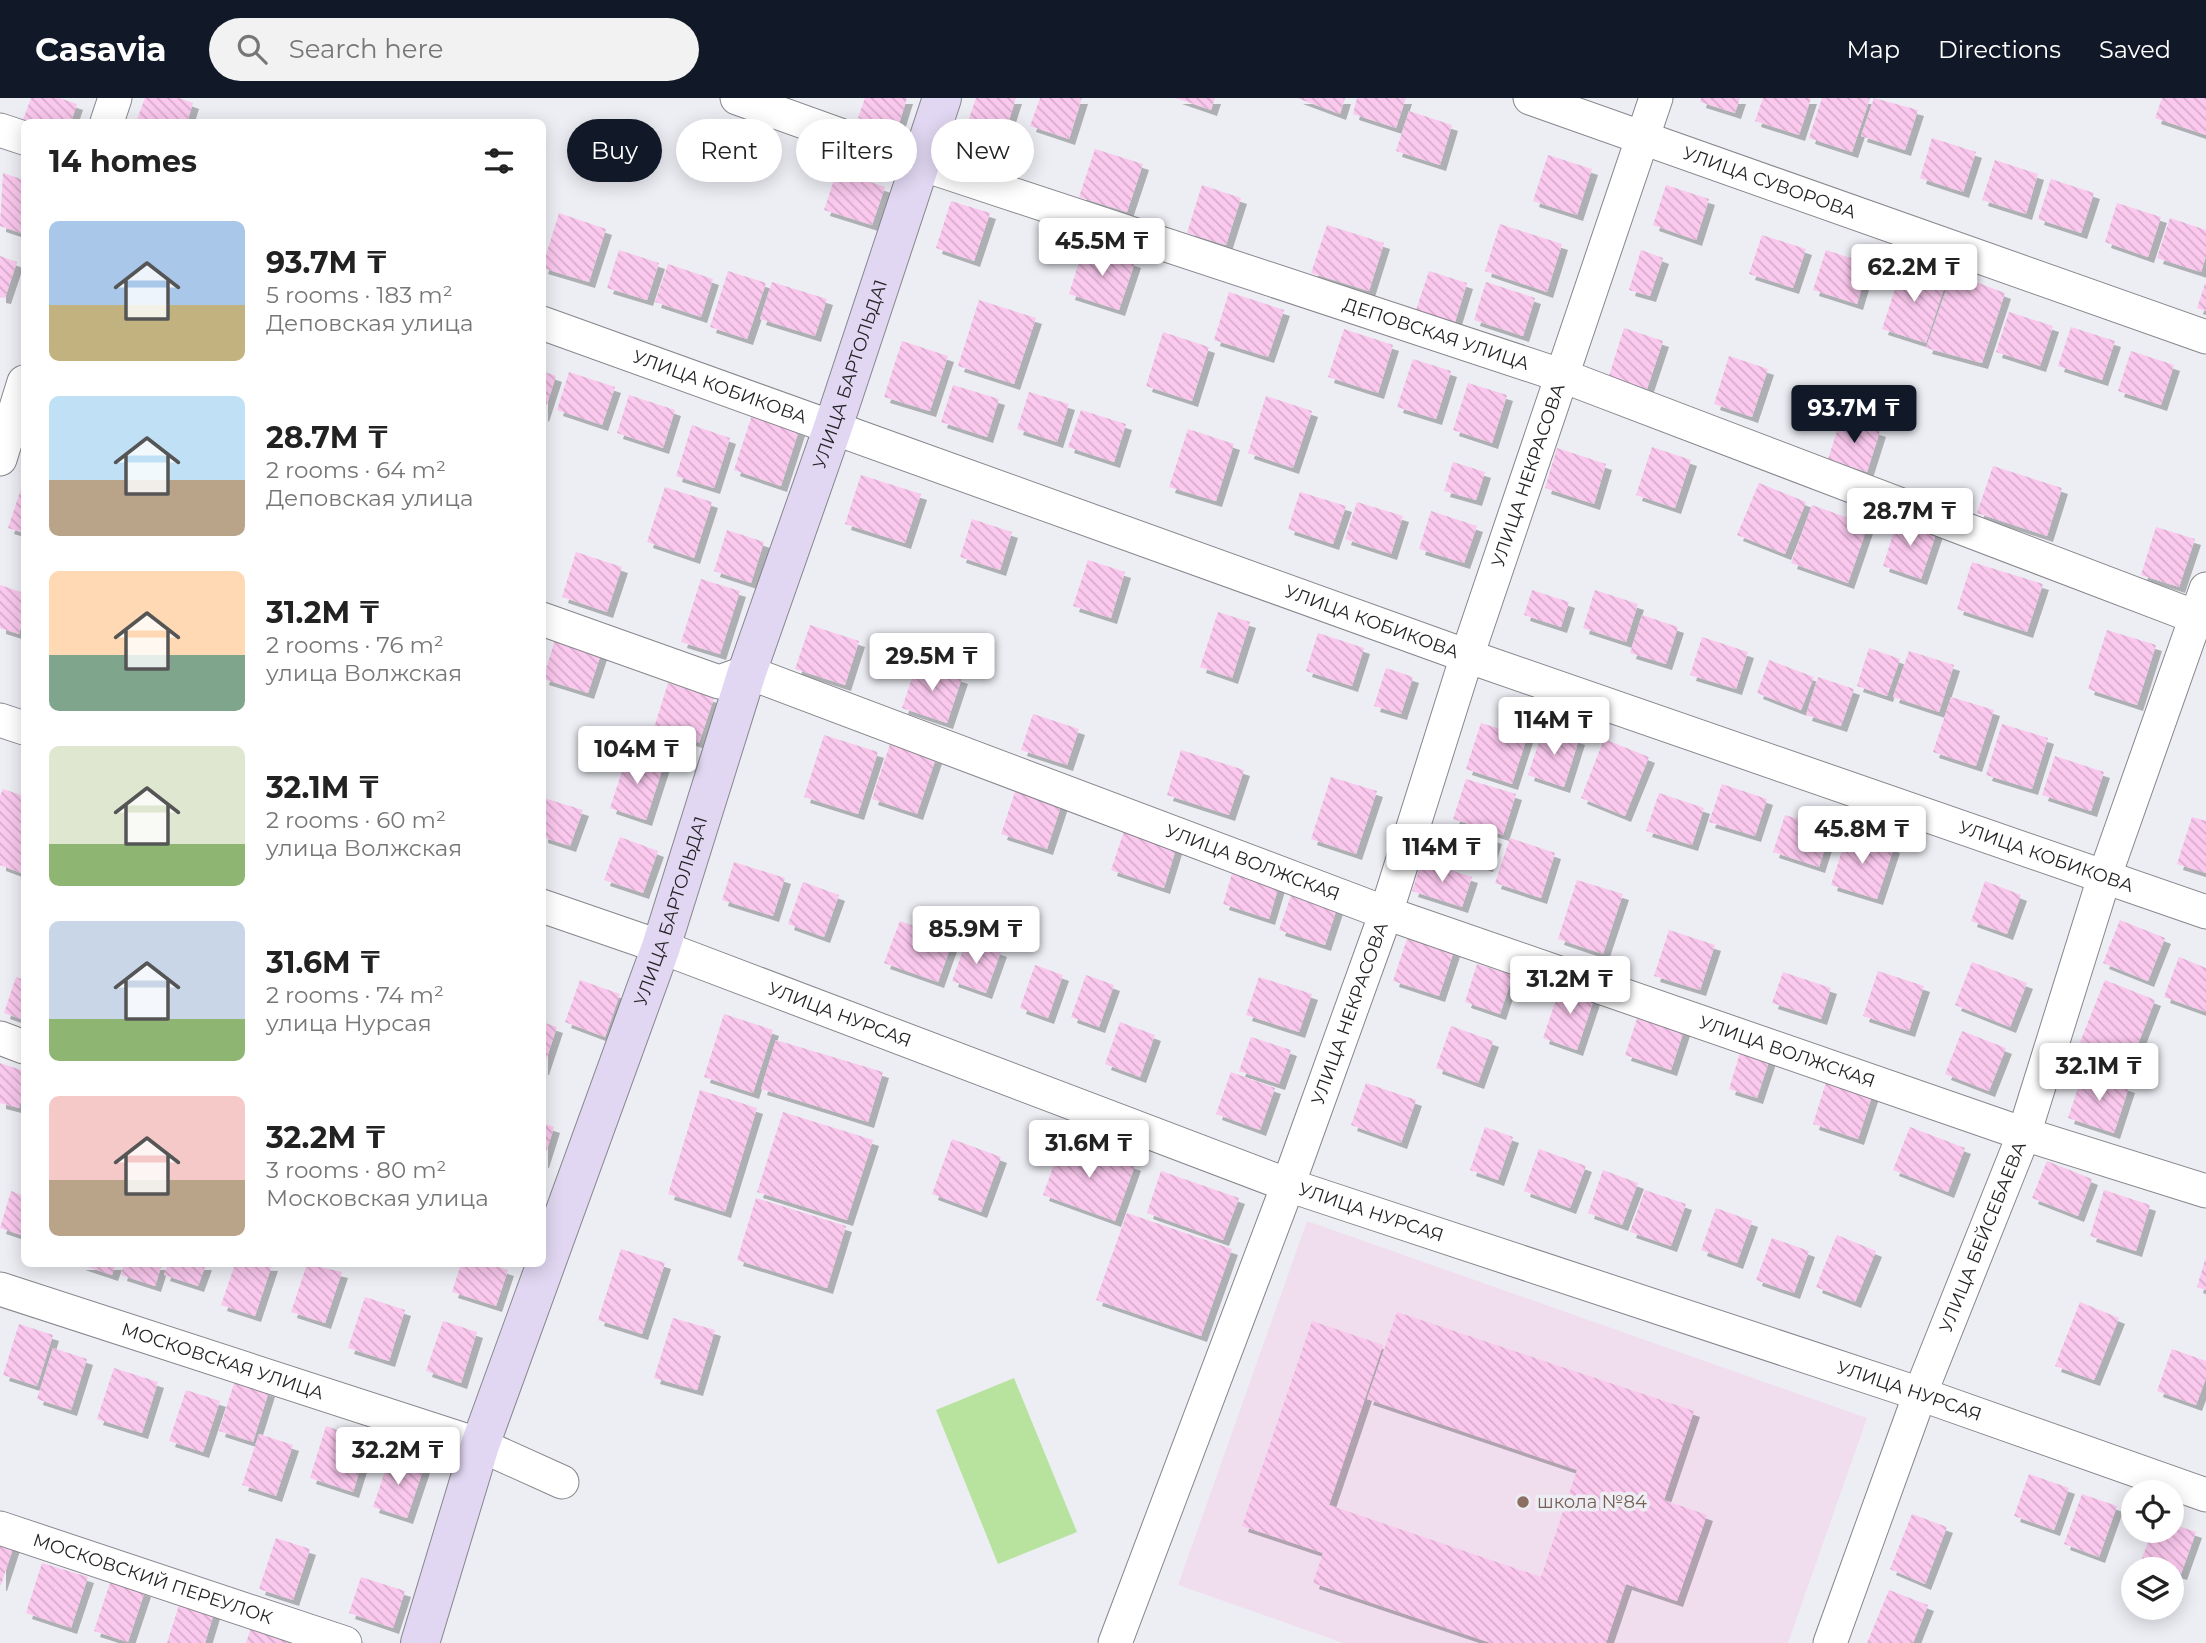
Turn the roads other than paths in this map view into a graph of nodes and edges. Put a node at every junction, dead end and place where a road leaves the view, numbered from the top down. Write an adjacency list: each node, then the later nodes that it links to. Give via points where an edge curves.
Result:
1 (114, 98): 6 (street)
2 (737, 98): 10 (street, ДЕПОВСКАЯ УЛИЦА)
3 (942, 98): 10 (street, УЛИЦА БАРТОЛЬДА1)
4 (1530, 98): 9 (street, УЛИЦА СУВОРОВА)
5 (1656, 98): 9 (street, УЛИЦА НЕКРАСОВА)
6 (108, 119)
7 (0, 130): 8 (street)
8 (21, 137)
9 (1641, 138): 12 (street, УЛИЦА СУВОРОВА); 13 (street, УЛИЦА НЕКРАСОВА)
10 (921, 164): 13 (street, ДЕПОВСКАЯ УЛИЦА); 15 (street, УЛИЦА БАРТОЛЬДА1)
11 (546, 324): 15 (street, УЛИЦА КОБИКОВА)
12 (2206, 337)
13 (1563, 376): 17 (street, ДЕПОВСКАЯ УЛИЦА); 19 (street, УЛИЦА НЕКРАСОВА)
14 (21, 396): 16 (street)
15 (833, 428): 19 (street, УЛИЦА КОБИКОВА); 20 (street, УЛИЦА БАРТОЛЬДА1)
16 (11, 441)
17 (2203, 609): 23 (street, УЛИЦА БЕЙСЕБАЕВА)
18 (546, 620): 20 (street, via 719,682)
19 (1467, 656): 23 (street, УЛИЦА КОБИКОВА); 26 (street, УЛИЦА НЕКРАСОВА)
20 (747, 672): 26 (street, УЛИЦА ВОЛЖСКАЯ); 27 (street, УЛИЦА БАРТОЛЬДА1)
21 (0, 720): 22 (street)
22 (21, 727)
23 (2105, 878): 25 (street, УЛИЦА КОБИКОВА); 30 (street, УЛИЦА БЕЙСЕБАЕВА)
24 (546, 907): 27 (street, УЛИЦА НУРСАЯ)
25 (2206, 912)
26 (1385, 913): 30 (street, УЛИЦА ВОЛЖСКАЯ); 31 (street, УЛИЦА НЕКРАСОВА)
27 (661, 947): 31 (street, УЛИЦА НУРСАЯ); 33 (street, УЛИЦА БАРТОЛЬДА1)
28 (0, 1038): 29 (street)
29 (21, 1045)
30 (2024, 1134): 32 (street, УЛИЦА ВОЛЖСКАЯ); 36 (street, УЛИЦА БЕЙСЕБАЕВА)
31 (1287, 1185): 36 (street, УЛИЦА НУРСАЯ); 43 (street, УЛИЦА НЕКРАСОВА)
32 (2206, 1191)
33 (549, 1234)
34 (538, 1267): 37 (street, УЛИЦА БАРТОЛЬДА1)
35 (0, 1289): 37 (street, МОСКОВСКАЯ УЛИЦА)
36 (1920, 1394): 39 (street, УЛИЦА НУРСАЯ); 44 (street, УЛИЦА БЕЙСЕБАЕВА)
37 (481, 1445): 38 (street, МОСКОВСКАЯ УЛИЦА); 42 (street, УЛИЦА БАРТОЛЬДА1)
38 (562, 1482)
39 (2206, 1495)
40 (0, 1528): 41 (street, МОСКОВСКИЙ ПЕРЕУЛОК)
41 (345, 1643)
42 (420, 1643)
43 (1115, 1643)
44 (1830, 1643)

